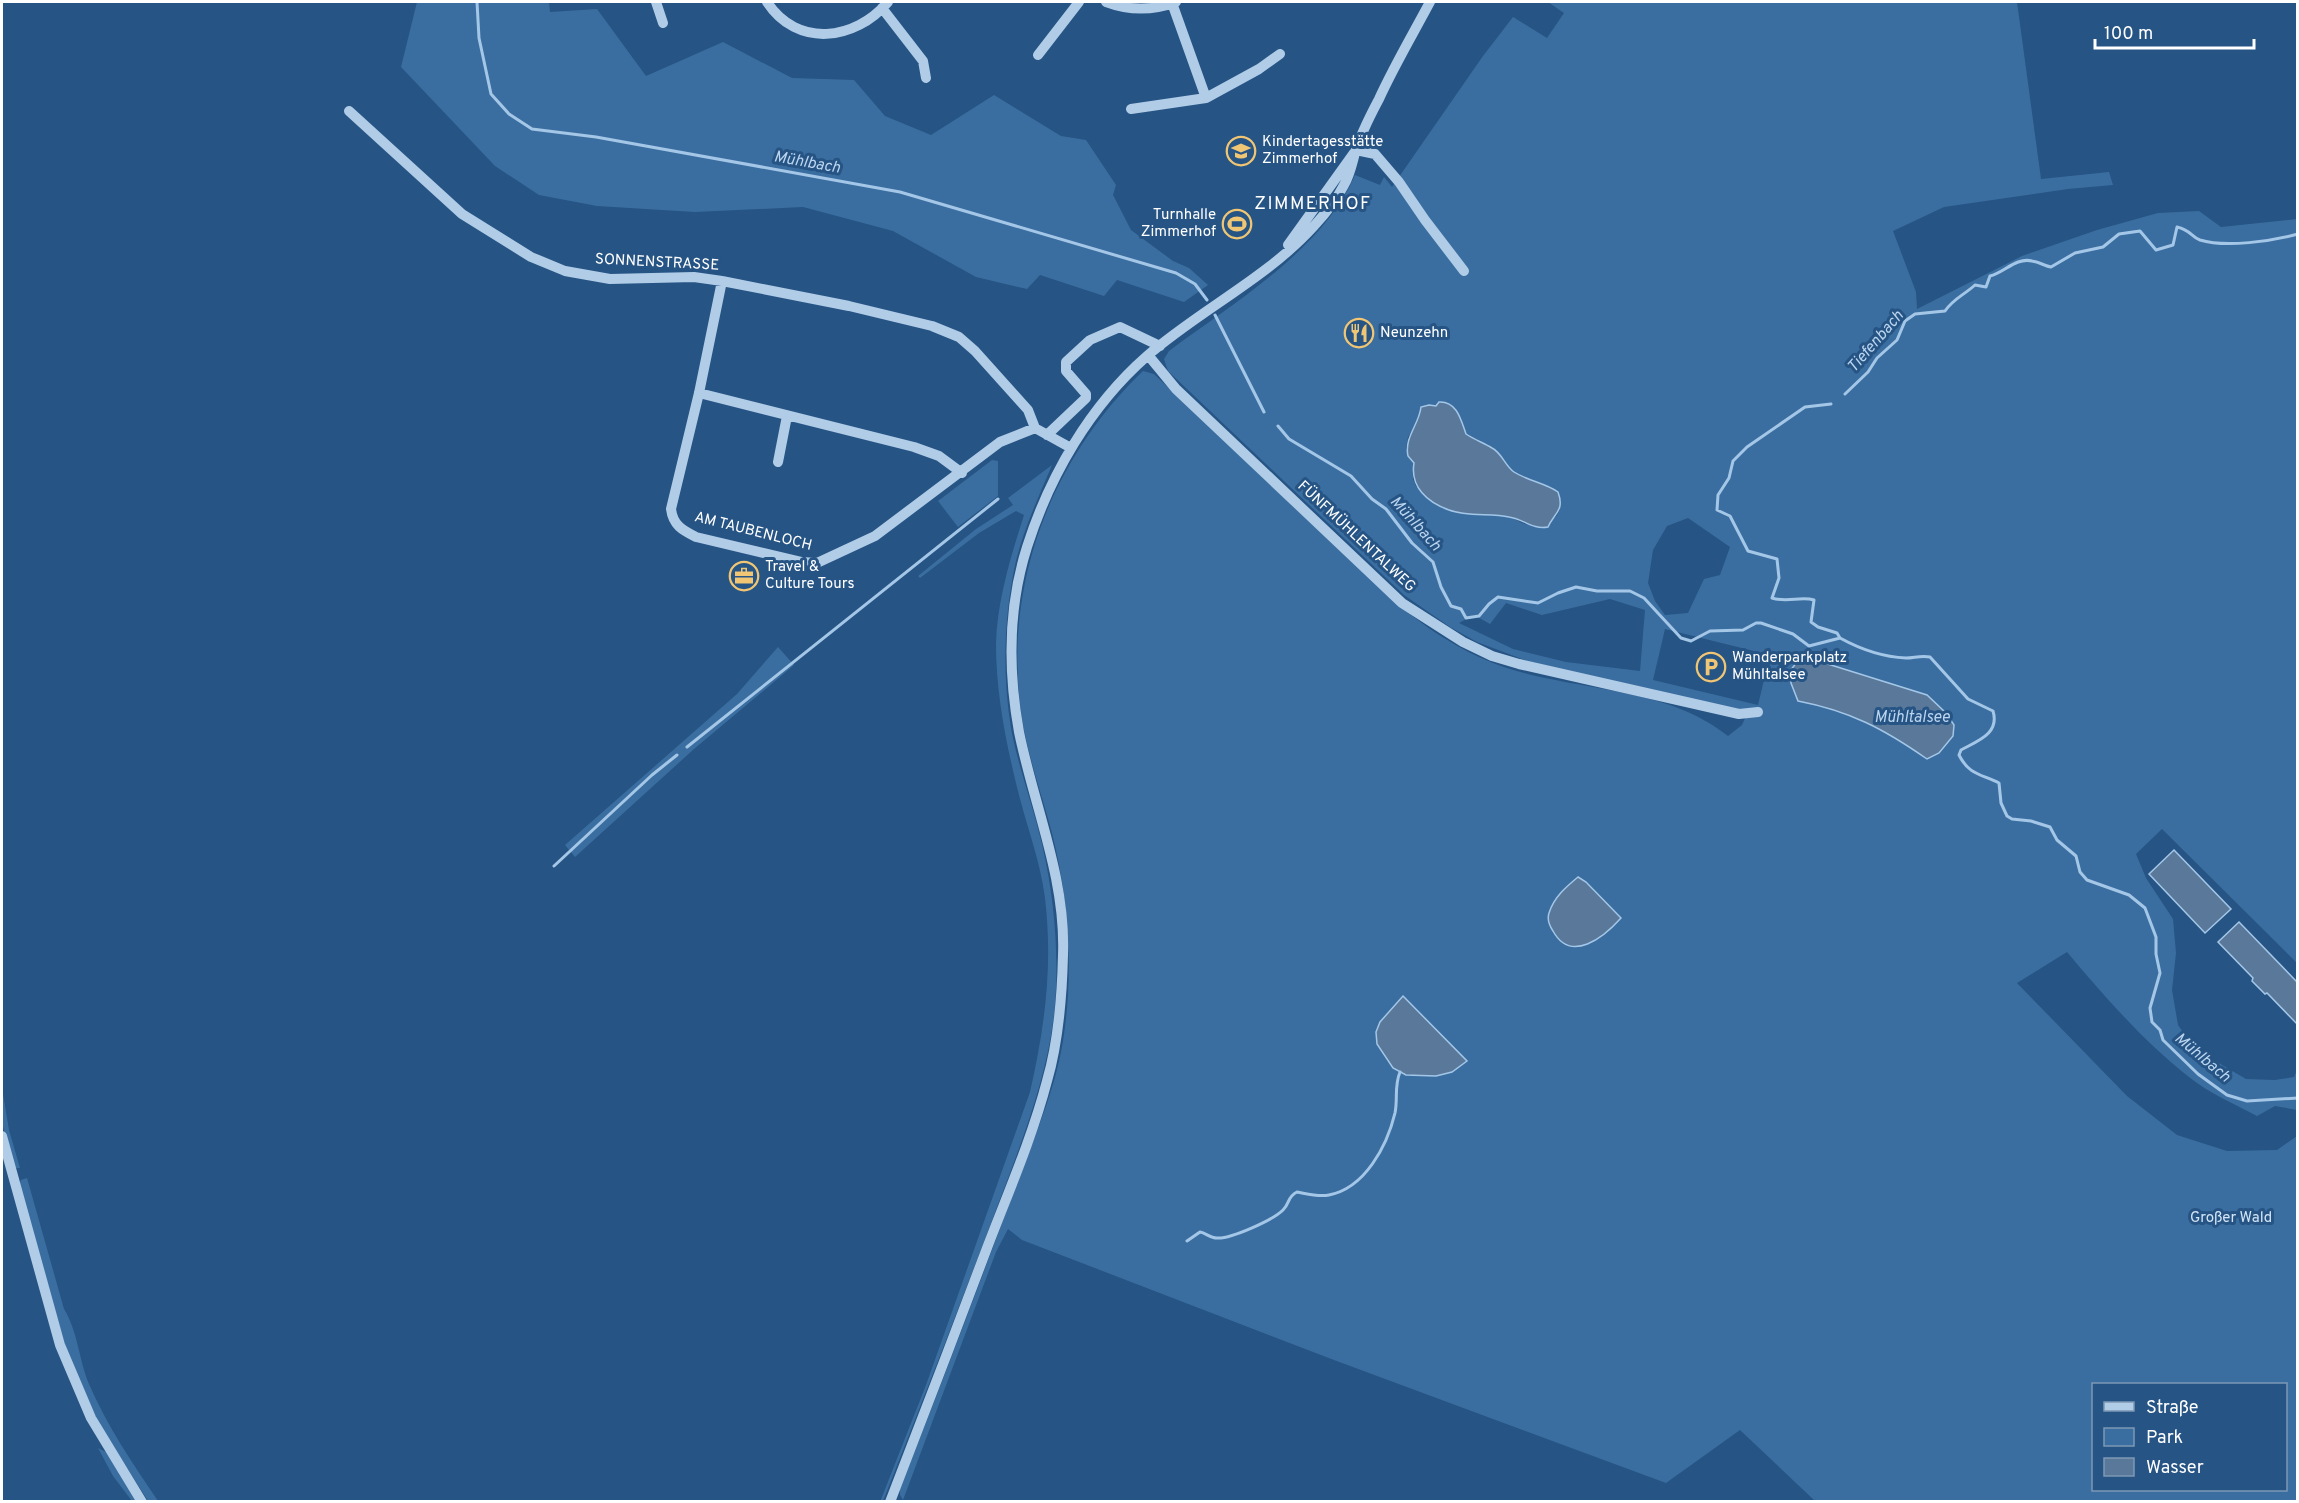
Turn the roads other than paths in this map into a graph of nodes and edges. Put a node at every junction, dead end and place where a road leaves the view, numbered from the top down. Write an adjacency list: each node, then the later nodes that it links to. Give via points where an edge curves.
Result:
1 (656, 2): 8 (street)
2 (767, 2): 7 (street, via 787,23 818,34 851,29)
3 (1079, 2): 10 (street)
4 (1106, 2): 5 (street, via 1147,9)
5 (1174, 2): 12 (street)
6 (1430, 2): 15 (street)
7 (885, 5): 11 (street, via 923,61)
8 (663, 23)
9 (1280, 54): 12 (street)
10 (1038, 55)
11 (926, 78)
12 (1206, 98): 13 (street)
13 (1131, 109)
14 (349, 111): 17 (street, SONNENSTRASSE, via 462,214 531,257 565,271 610,279 694,277)
15 (1356, 150): 16 (street, via 1375,154); 18 (street, via 1344,186 1295,246)
16 (1464, 271)
17 (722, 281): 20 (street, AM TAUBENLOCH); 22 (street, SONNENSTRASSE, via 932,326 958,337 1028,410)
18 (1160, 346): 19 (street); 23 (street, via 1120,327 1090,340 1066,362 1066,371 1086,398)
19 (1148, 355): 24 (street, via 1119,383); 27 (street, FÜNFMÜHLENTALWEG, via 1176,388 1402,603 1463,642 1492,656 1573,677 1739,714)
20 (699, 393): 21 (street); 26 (street, AM TAUBENLOCH, via 671,509 672,520 696,537 817,563 875,536)
21 (787, 416): 25 (street); 26 (street, via 914,447 939,456)
22 (1035, 428): 23 (street); 26 (street, AM TAUBENLOCH, via 1000,442)
23 (1047, 435): 24 (street)
24 (1071, 448): 30 (street, via 1026,551 1011,634 1020,734 1059,894 1064,950 1060,1015 1048,1079 1023,1152)
25 (778, 462)
26 (962, 473)
27 (1758, 712)
28 (2, 1136): 29 (street, via 60,1345 91,1418)
29 (142, 1502)
30 (890, 1502)

